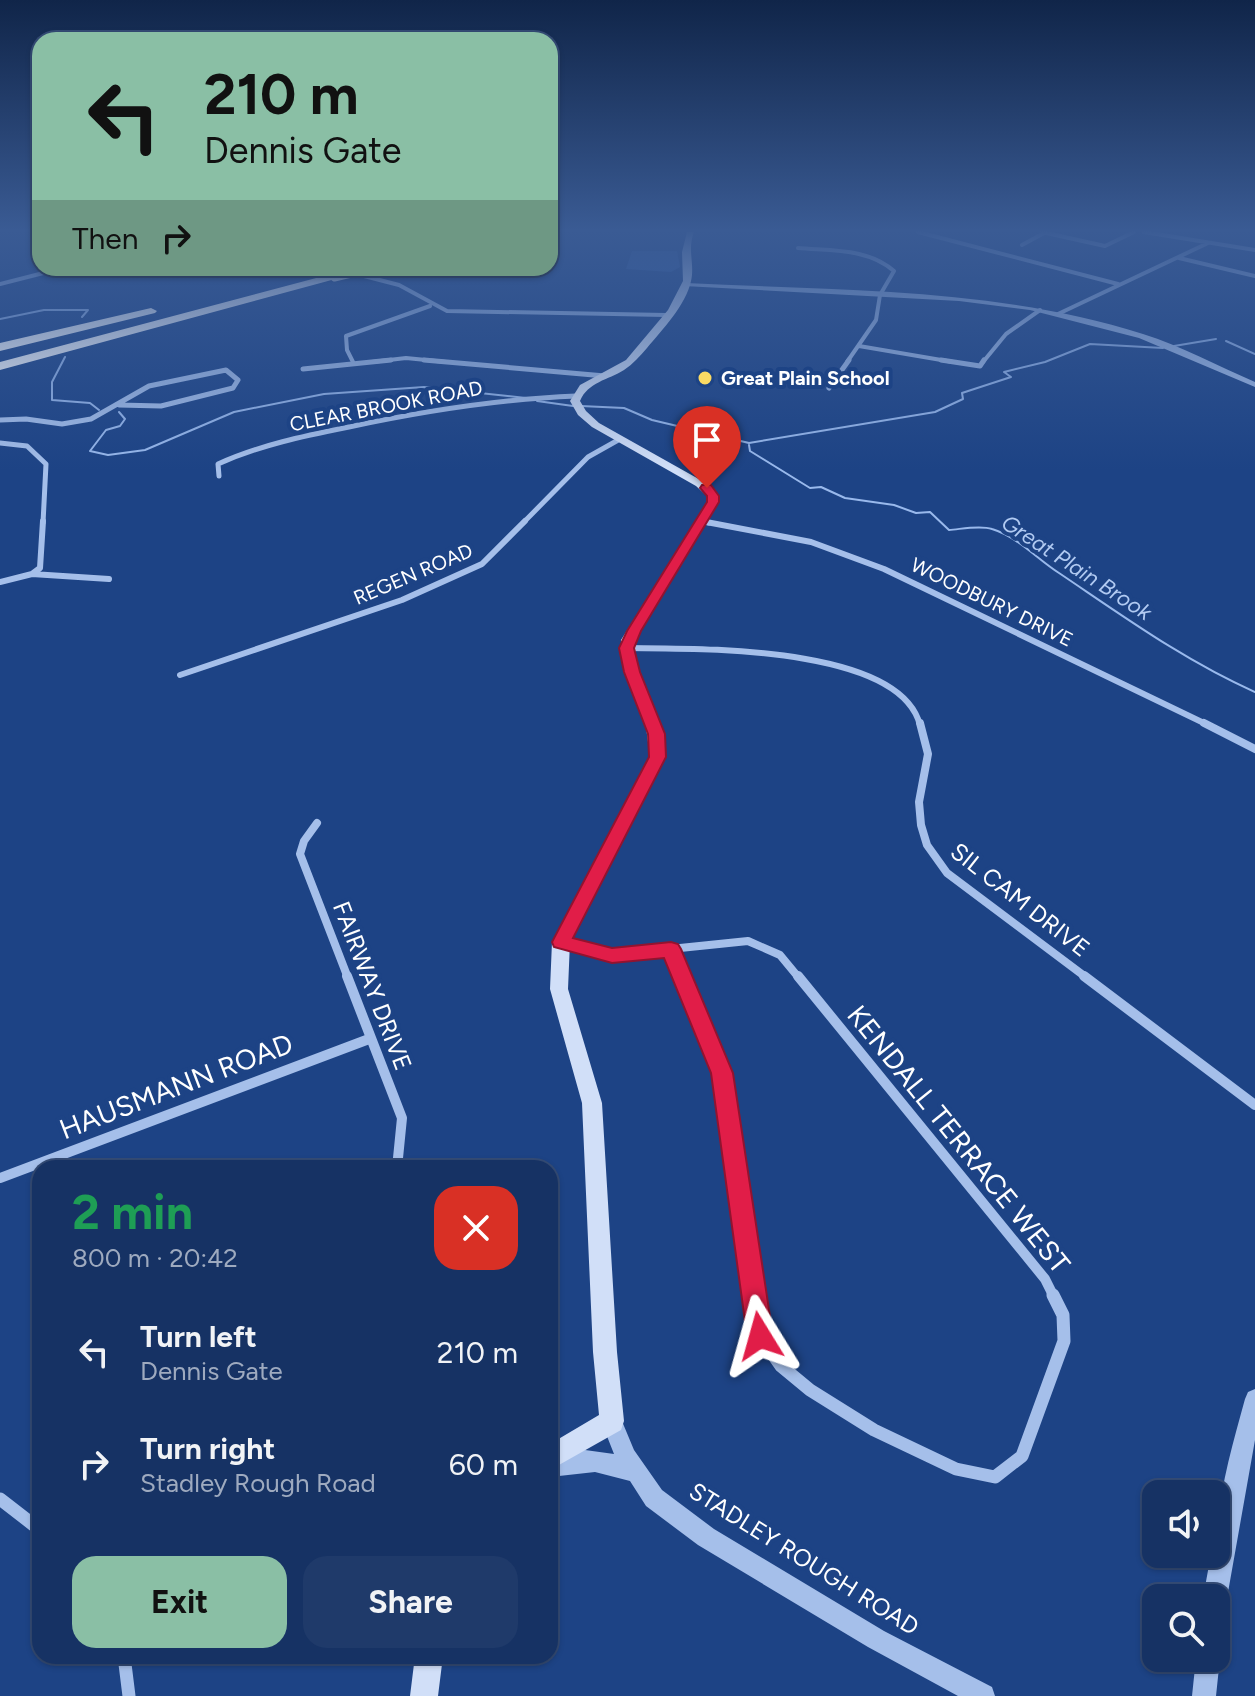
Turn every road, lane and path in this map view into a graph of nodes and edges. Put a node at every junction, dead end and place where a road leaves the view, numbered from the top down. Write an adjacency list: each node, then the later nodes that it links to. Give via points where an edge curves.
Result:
1 (137, 311): 13 (highway)
2 (154, 311): 15 (highway)
3 (200, 311): 17 (highway)
4 (412, 311): 16 (street, via 346,336)
5 (462, 311): 12 (street)
6 (669, 311): 12 (main road)
7 (877, 311): 14 (street)
8 (1038, 311): 14 (street, via 1010,328 980,366)
9 (1045, 311): 11 (street)
10 (1064, 311): 11 (street)
11 (1058, 314): 20 (street, via 1142,336)
12 (666, 315): 19 (main road, via 629,362)
13 (0, 340)
14 (859, 346): 21 (street)
15 (0, 347)
16 (353, 362): 18 (street); 19 (street, via 406,358)
17 (0, 368)
18 (303, 369)
19 (605, 376): 22 (main road, via 584,387)
20 (1255, 385)
21 (829, 388)
22 (576, 402): 25 (main road, via 594,424); 27 (street, CLEAR BROOK ROAD, via 532,397 404,415 266,446 218,464)
23 (119, 405): 23 (street, via 161,406 233,388 238,380 232,372 214,371 149,386); 24 (street, via 77,422)
24 (0, 420)
25 (620, 439): 28 (main road, via 707,488 713,502); 33 (street, REGEN ROAD, via 588,457 482,564 402,600)
26 (0, 443): 29 (street, via 28,446 46,464 40,568)
27 (219, 476)
28 (701, 521): 32 (main road); 34 (street, WOODBURY DRIVE, via 811,542 884,569)
29 (32, 574): 30 (street); 31 (street)
30 (109, 579)
31 (0, 582)
32 (627, 648): 36 (main road, STADLEY ROUGH ROAD, via 656,734 657,757); 39 (street, SIL CAM DRIVE, via 782,653 830,660 894,691 915,713 927,738 919,826 933,859)
33 (180, 675)
34 (1255, 749)
35 (317, 823): 38 (street, FAIRWAY DRIVE, via 300,854)
36 (561, 942): 37 (street, via 612,955); 45 (main road, STADLEY ROUGH ROAD, via 559,989 592,1103)
37 (671, 949): 37 (street, KENDALL TERRACE WEST, via 748,941 780,955 1045,1279 1063,1315 1064,1341 1022,1456 995,1477 956,1469 874,1430 810,1390 781,1366 760,1336 722,1073)
38 (369, 1039): 40 (street, HAUSMANN ROAD); 41 (street, FAIRWAY DRIVE, via 402,1118)
39 (1255, 1105)
40 (48, 1160)
41 (398, 1160)
42 (32, 1166): 43 (street, HAUSMANN ROAD)
43 (0, 1178)
44 (1255, 1399): 51 (street)
45 (612, 1421): 46 (main road); 48 (street, STADLEY ROUGH ROAD)
46 (558, 1453)
47 (558, 1464): 48 (street, via 581,1459 611,1462)
48 (638, 1474): 57 (street, STADLEY ROUGH ROAD, via 654,1498 706,1537)
49 (0, 1499): 50 (street)
50 (32, 1524)
51 (1217, 1584)
52 (125, 1664): 55 (street)
53 (428, 1664): 56 (main road)
54 (1207, 1672): 58 (street)
55 (129, 1696)
56 (424, 1696)
57 (983, 1696)
58 (1204, 1696)

